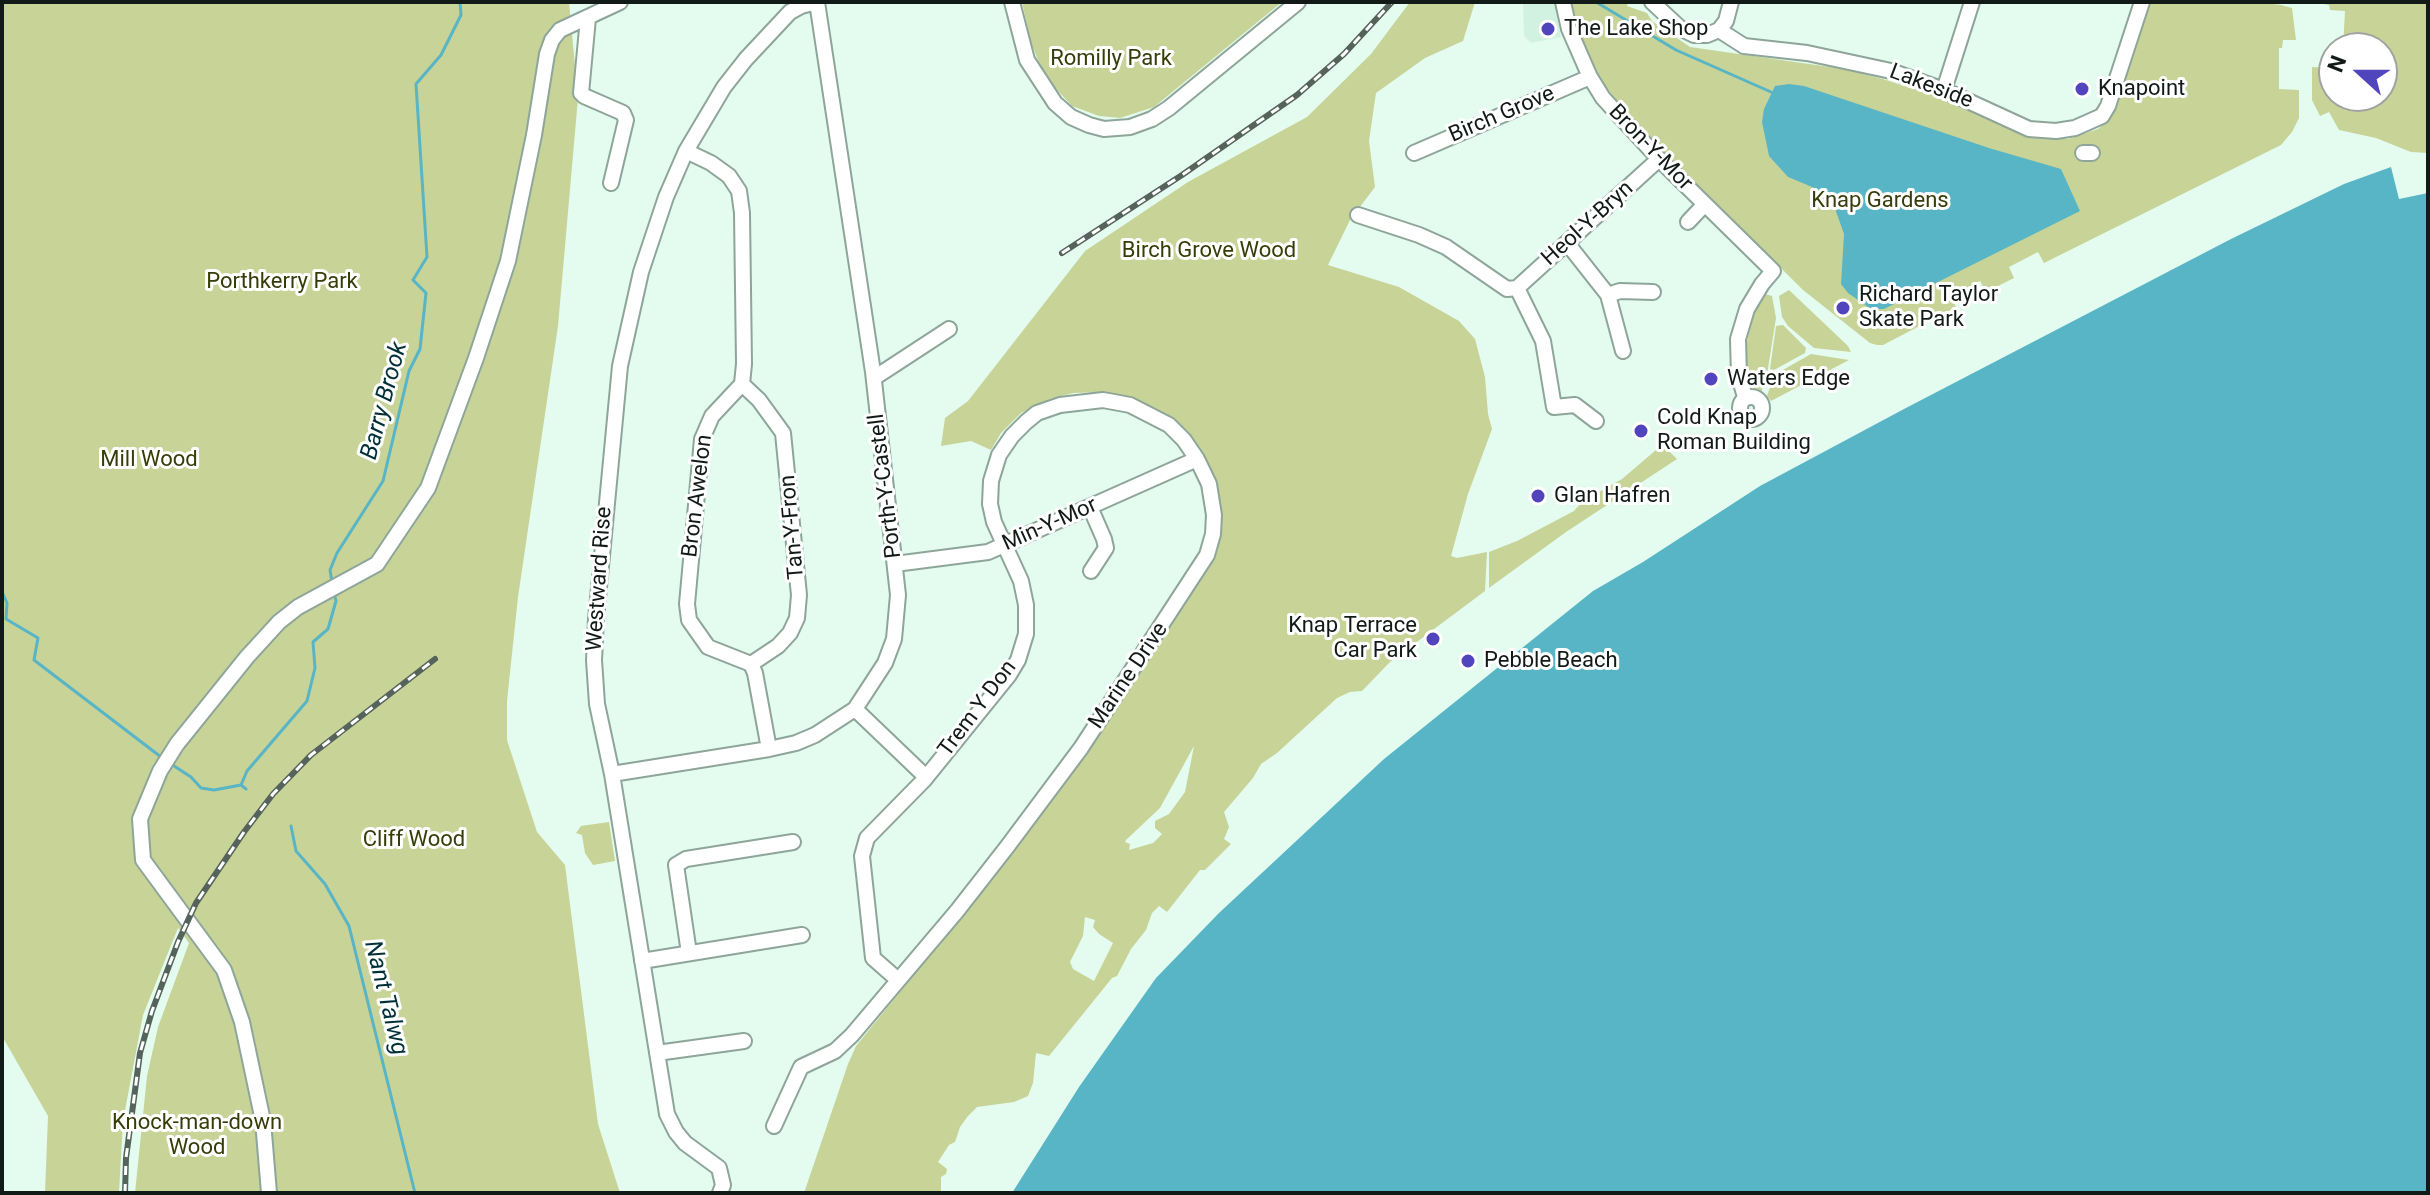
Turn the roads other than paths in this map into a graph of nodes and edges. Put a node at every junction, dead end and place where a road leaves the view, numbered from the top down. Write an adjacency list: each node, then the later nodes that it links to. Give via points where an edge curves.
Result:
1 (620, 2): 10 (street)
2 (817, 2): 14 (street, Westward Rise, via 790,12 746,59); 27 (street, Porth-Y-Castell)
3 (1012, 2): 4 (street, via 1027,60 1055,103 1071,117 1104,129 1130,127 1160,113)
4 (1298, 2)
5 (1563, 2): 12 (street, Bron-Y-Mor)
6 (1652, 2): 11 (street, Lakeside, via 1694,35)
7 (1731, 2): 11 (street)
8 (1972, 2): 13 (street)
9 (2142, 2): 13 (street, Lakeside, via 2108,106 2091,123 2040,131)
10 (588, 18): 17 (street, via 581,93 623,113 626,120); 49 (street, via 560,30 547,54 508,261 428,488 377,564 279,622 166,761 140,819 143,860 224,970 242,1022 263,1121)
11 (1719, 30): 13 (street, Lakeside, via 1744,46 1856,62)
12 (1590, 77): 15 (street, Birch Grove); 16 (street, Bron-Y-Mor, via 1617,117)
13 (1944, 90)
14 (686, 151): 28 (street, via 729,176 739,191); 39 (street, Westward Rise, via 641,272 620,366 594,660)
15 (1414, 153)
16 (1659, 159): 18 (street, Bron-Y-Mor); 21 (street, Heol-Y-Bryn)
17 (611, 183)
18 (1705, 204): 20 (street); 29 (street, Bron-Y-Mor, via 1773,271 1747,309 1738,339)
19 (1358, 215): 22 (street, via 1446,247 1507,289)
20 (1688, 222)
21 (1567, 243): 22 (street, Heol-Y-Bryn); 24 (street)
22 (1517, 288): 30 (street, via 1543,341 1554,407 1575,405)
23 (1653, 292): 24 (street)
24 (1608, 295): 26 (street)
25 (949, 329): 27 (street)
26 (1623, 351)
27 (874, 378): 34 (street, Porth-Y-Castell)
28 (742, 384): 36 (street, Tan-Y-Fron, via 783,433 799,595 790,633); 36 (street, Bron Awelon, via 712,416 702,439 687,604 689,620 708,647)
29 (1745, 397)
30 (1596, 421)
31 (1197, 459): 32 (street, Min-Y-Mor); 33 (street, Marine Drive, via 1169,425 1130,405 1080,401 1037,413 999,455 991,481 994,522); 45 (street, Marine Drive, via 1209,484 1214,515 1207,555 1081,748)
32 (1090, 507): 33 (street, Min-Y-Mor); 35 (street, via 1106,548)
33 (1007, 546): 34 (street, Min-Y-Mor, via 964,557); 40 (street, Trem Y Don, via 1026,605 1026,634 1018,660)
34 (895, 564): 37 (street, Porth-Y-Castell, via 894,639)
35 (1091, 571)
36 (751, 664): 38 (street)
37 (855, 709): 38 (street, Porth-Y-Castell, via 815,735); 40 (street, Trem Y Don)
38 (769, 749): 39 (street, Porth-Y-Castell)
39 (612, 774): 44 (street, Westward Rise)
40 (926, 777): 45 (street, Trem Y Don, via 867,838 862,856 873,958)
41 (793, 842): 43 (street, via 676,865)
42 (802, 935): 43 (street)
43 (689, 953): 44 (street)
44 (642, 961): 47 (street, Westward Rise)
45 (898, 980): 48 (street, Marine Drive, via 835,1051 801,1067)
46 (744, 1041): 47 (street)
47 (657, 1053): 50 (street, Westward Rise, via 667,1114 685,1143 719,1168)
48 (774, 1126)
49 (269, 1193)
50 (720, 1193)

